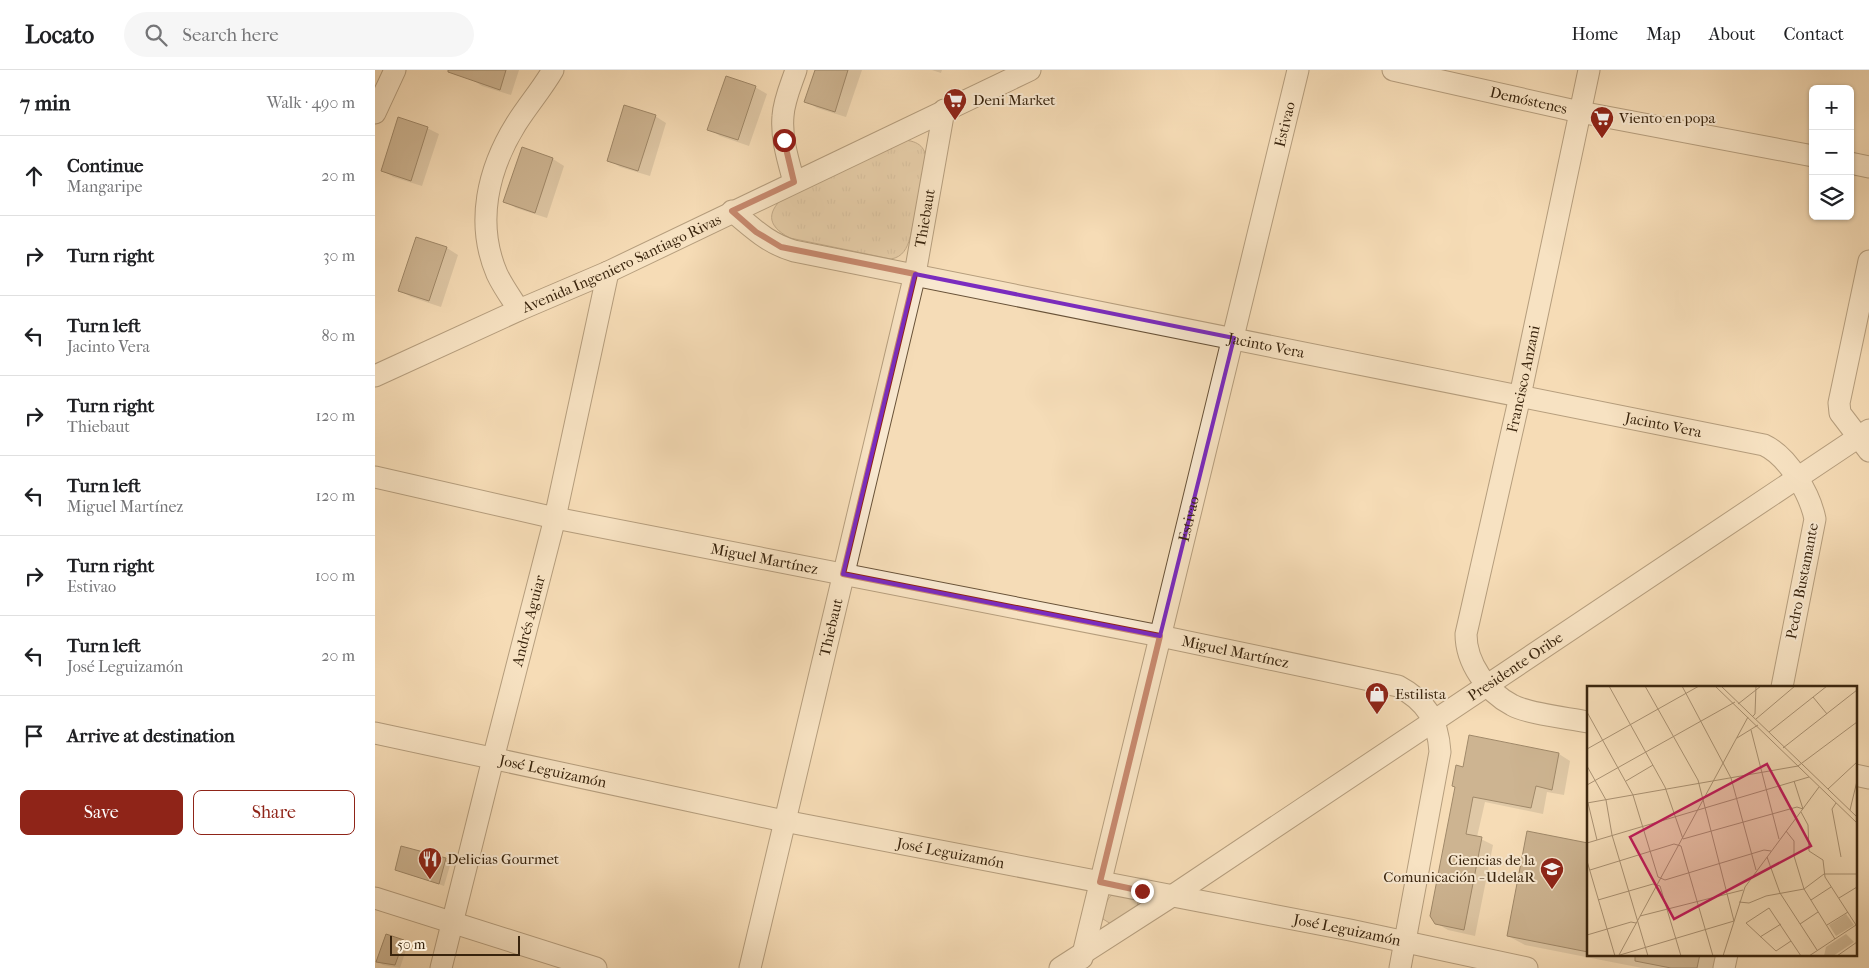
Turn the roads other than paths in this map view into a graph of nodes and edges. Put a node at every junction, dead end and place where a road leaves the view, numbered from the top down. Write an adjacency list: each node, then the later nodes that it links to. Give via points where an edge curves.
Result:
1 (395, 70): 10 (street)
2 (553, 70): 19 (street, via 504,147 487,194 485,212 490,253 497,274)
3 (795, 70): 14 (street, via 786,100 783,128)
4 (1030, 70): 8 (street, Avenida Ingeniero Santiago Rivas)
5 (1299, 70): 20 (street, Estivao)
6 (1393, 70): 9 (street, Demóstenes)
7 (1589, 70): 9 (street, Francisco Anzani)
8 (944, 110): 14 (street, Avenida Ingeniero Santiago Rivas); 18 (street, Thiebaut)
9 (1580, 112): 11 (street, Demóstenes); 22 (street, Francisco Anzani)
10 (375, 113)
11 (1809, 155)
12 (1854, 164): 13 (street)
13 (1869, 167)
14 (794, 182): 15 (street, Avenida Ingeniero Santiago Rivas)
15 (732, 211): 17 (street, Avenida Ingeniero Santiago Rivas); 18 (street, Jacinto Vera, via 756,232 781,247)
16 (1869, 261): 23 (street, via 1839,403 1841,413)
17 (608, 272): 19 (street, Avenida Ingeniero Santiago Rivas); 26 (street, Andrés Aguiar)
18 (915, 274): 20 (street, Jacinto Vera); 27 (street, Thiebaut)
19 (519, 310): 21 (street, Avenida Ingeniero Santiago Rivas)
20 (1234, 338): 22 (street, Jacinto Vera); 28 (street, Estivao)
21 (375, 376)
22 (1520, 396): 25 (street, Jacinto Vera, via 1764,445 1778,454); 29 (street, Francisco Anzani, via 1466,634 1470,659)
23 (1865, 439): 25 (street, Presidente Oribe)
24 (375, 477): 26 (street, Miguel Martínez)
25 (1797, 479): 29 (street, Presidente Oribe); 30 (street, Pedro Bustamante, via 1813,506 1815,519)
26 (555, 518): 27 (street, Miguel Martínez); 34 (street, Andrés Aguiar)
27 (843, 574): 28 (street, Miguel Martínez); 35 (street, Thiebaut)
28 (1160, 636): 31 (street, Miguel Martínez, via 1398,686 1427,708); 36 (street, Estivao)
29 (1487, 684): 31 (street, Presidente Oribe); 32 (street, via 1513,706)
30 (1782, 686)
31 (1433, 720): 37 (street, Presidente Oribe); 40 (street, via 1440,752)
32 (1587, 722)
33 (375, 733): 34 (street, José Leguizamón)
34 (493, 759): 35 (street, José Leguizamón); 39 (street, Andrés Aguiar)
35 (784, 821): 36 (street, José Leguizamón); 44 (street, Thiebaut)
36 (1100, 882): 37 (street, José Leguizamón); 41 (street, Estivao)
37 (1172, 896): 40 (street, José Leguizamón); 41 (street, Presidente Oribe)
38 (375, 898): 39 (street)
39 (453, 922): 42 (street, Andrés Aguiar); 43 (street)
40 (1405, 943): 46 (street); 47 (street, José Leguizamón)
41 (1082, 960): 45 (street, Presidente Oribe)
42 (441, 968)
43 (596, 968)
44 (750, 968)
45 (1060, 968)
46 (1400, 968)
47 (1527, 968)

